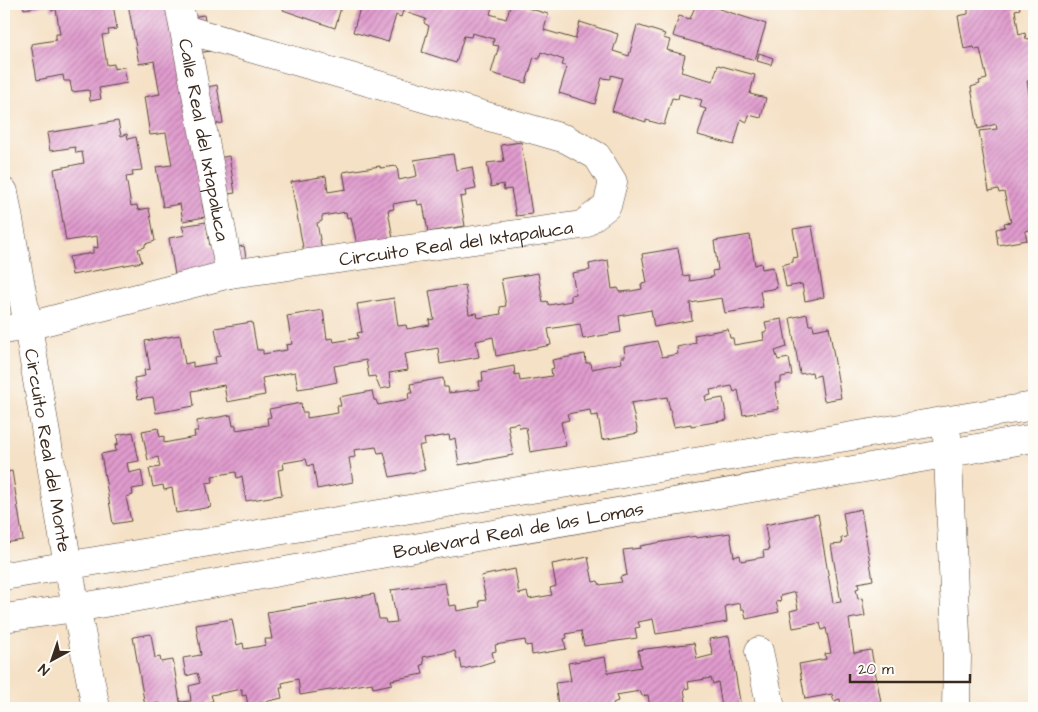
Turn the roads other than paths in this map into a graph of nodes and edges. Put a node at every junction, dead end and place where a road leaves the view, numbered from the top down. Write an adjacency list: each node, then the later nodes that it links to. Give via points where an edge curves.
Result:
1 (182, 17): 3 (street, Calle Real del Ixtapaluca); 3 (street, Circuito Real del Ixtapaluca, via 566,138 597,156 613,182 607,206 582,225)
2 (4, 192): 4 (street, Circuito Real del Monte)
3 (230, 274): 4 (street, Circuito Real del Ixtapaluca)
4 (16, 328): 9 (street, Circuito Real del Monte)
5 (1034, 406): 6 (street, Boulevard Real de las Lomas)
6 (947, 422): 8 (street); 9 (street, Boulevard Real de las Lomas)
7 (1034, 438): 8 (street, Boulevard Real de las Lomas)
8 (948, 453): 11 (street, Boulevard Real de las Lomas); 16 (street, via 957,657)
9 (68, 566): 10 (street, Boulevard Real de las Lomas); 11 (street, Circuito Real del Monte)
10 (4, 576)
11 (76, 608): 12 (street, Boulevard Real de las Lomas); 14 (street, Circuito Real del Monte)
12 (4, 618)
13 (759, 651): 15 (street)
14 (96, 708)
15 (771, 708)
16 (956, 708)

